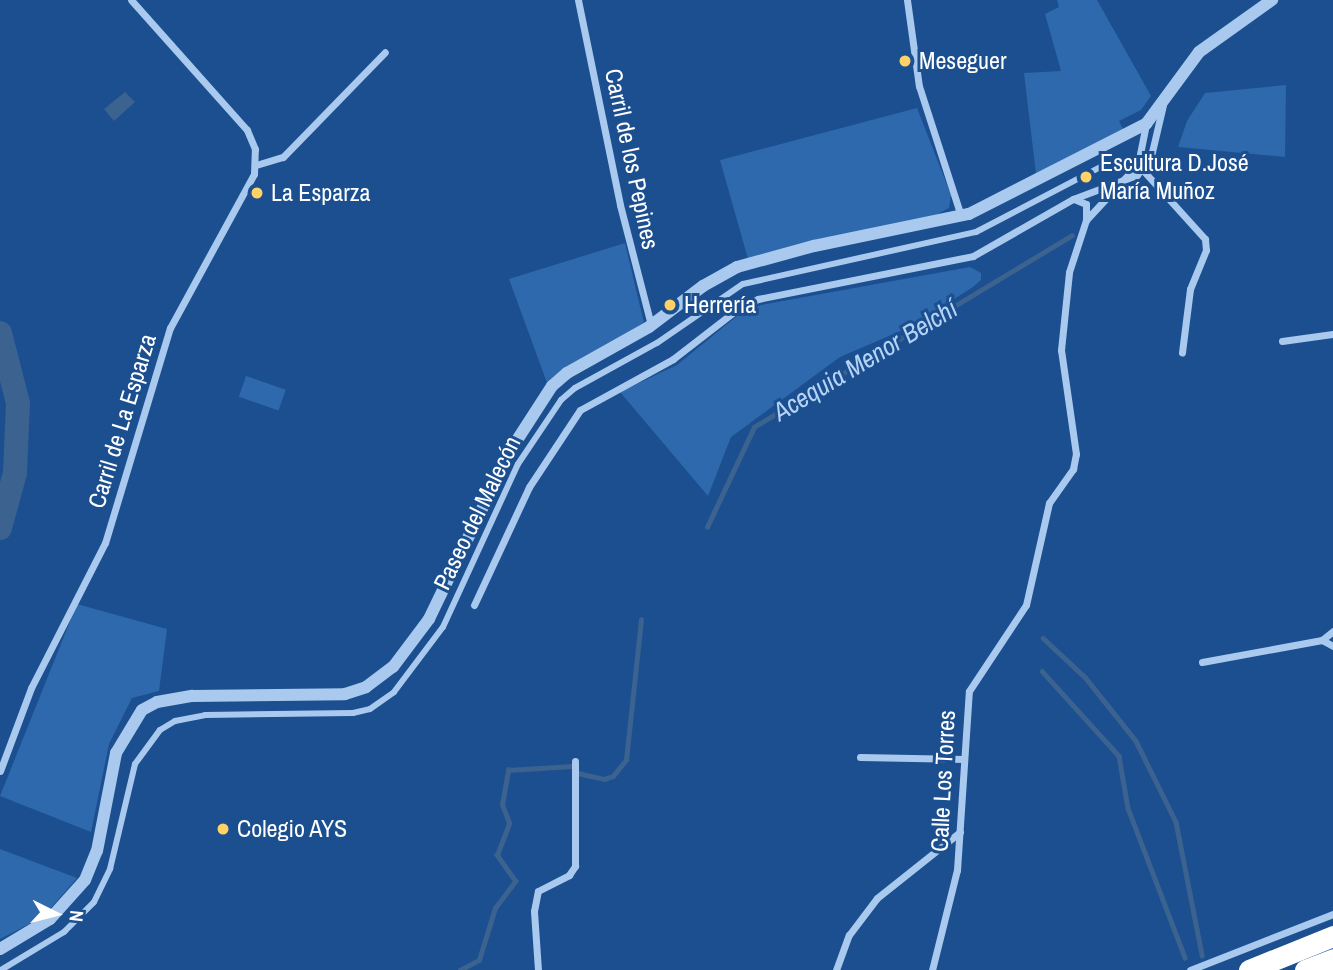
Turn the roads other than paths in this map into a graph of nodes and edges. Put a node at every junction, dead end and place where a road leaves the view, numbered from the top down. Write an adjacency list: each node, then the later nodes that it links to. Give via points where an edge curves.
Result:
1 (131, 0): 9 (street, via 237,116 252,139)
2 (578, 0): 15 (street, Carril de los Pepines, via 620,205)
3 (907, 0): 13 (street, via 919,86)
4 (1272, 0): 6 (street, via 1199,52)
5 (385, 52): 9 (street, via 283,157)
6 (1164, 102): 7 (street); 10 (street, via 1157,139)
7 (1146, 124): 10 (street); 13 (street)
8 (1110, 162): 33 (street, Paseo del Malecón, via 976,232 743,284 657,343 575,388 561,400 518,464 443,627 394,692 362,711 205,715 160,730 135,764 110,869 94,902 64,932)
9 (256, 165): 27 (street, Carril de La Esparza, via 241,204 170,327 105,543 31,688)
10 (1140, 167): 11 (street); 18 (street, via 1205,239 1206,250 1190,289)
11 (1127, 179): 12 (street); 14 (street, Calle Los Torres)
12 (1073, 199): 14 (street, via 1086,204); 19 (street, via 974,256 758,299 673,359 580,410 529,487)
13 (961, 216): 15 (street, via 747,264 714,279)
14 (1086, 220): 25 (street, Calle Los Torres, via 1069,272 1062,320 1061,350 1076,454 1073,470 1049,503 1026,605 969,691)
15 (652, 325): 31 (street, via 586,361 552,386 503,462 426,624 384,675 345,694 192,696 157,702 142,710 116,753 97,851 85,880 61,910)
16 (1333, 334): 17 (street)
17 (1282, 341)
18 (1182, 352)
19 (474, 605)
20 (1333, 631): 21 (street)
21 (1322, 640): 22 (street); 23 (street)
22 (1333, 646)
23 (1202, 662)
24 (860, 757): 25 (street)
25 (964, 759): 28 (street, Calle Los Torres)
26 (575, 761): 34 (street, via 575,866 569,875 537,891)
27 (0, 771)
28 (960, 832): 35 (street, via 877,898 849,934); 36 (street, Calle Los Torres, via 954,891)
29 (1333, 914): 37 (street)
30 (1333, 936): 38 (highway)
31 (4, 946)
32 (1333, 959): 39 (highway)
33 (1, 970)
34 (538, 970)
35 (836, 970)
36 (932, 970)
37 (1190, 970)
38 (1249, 970)
39 (1305, 970)

